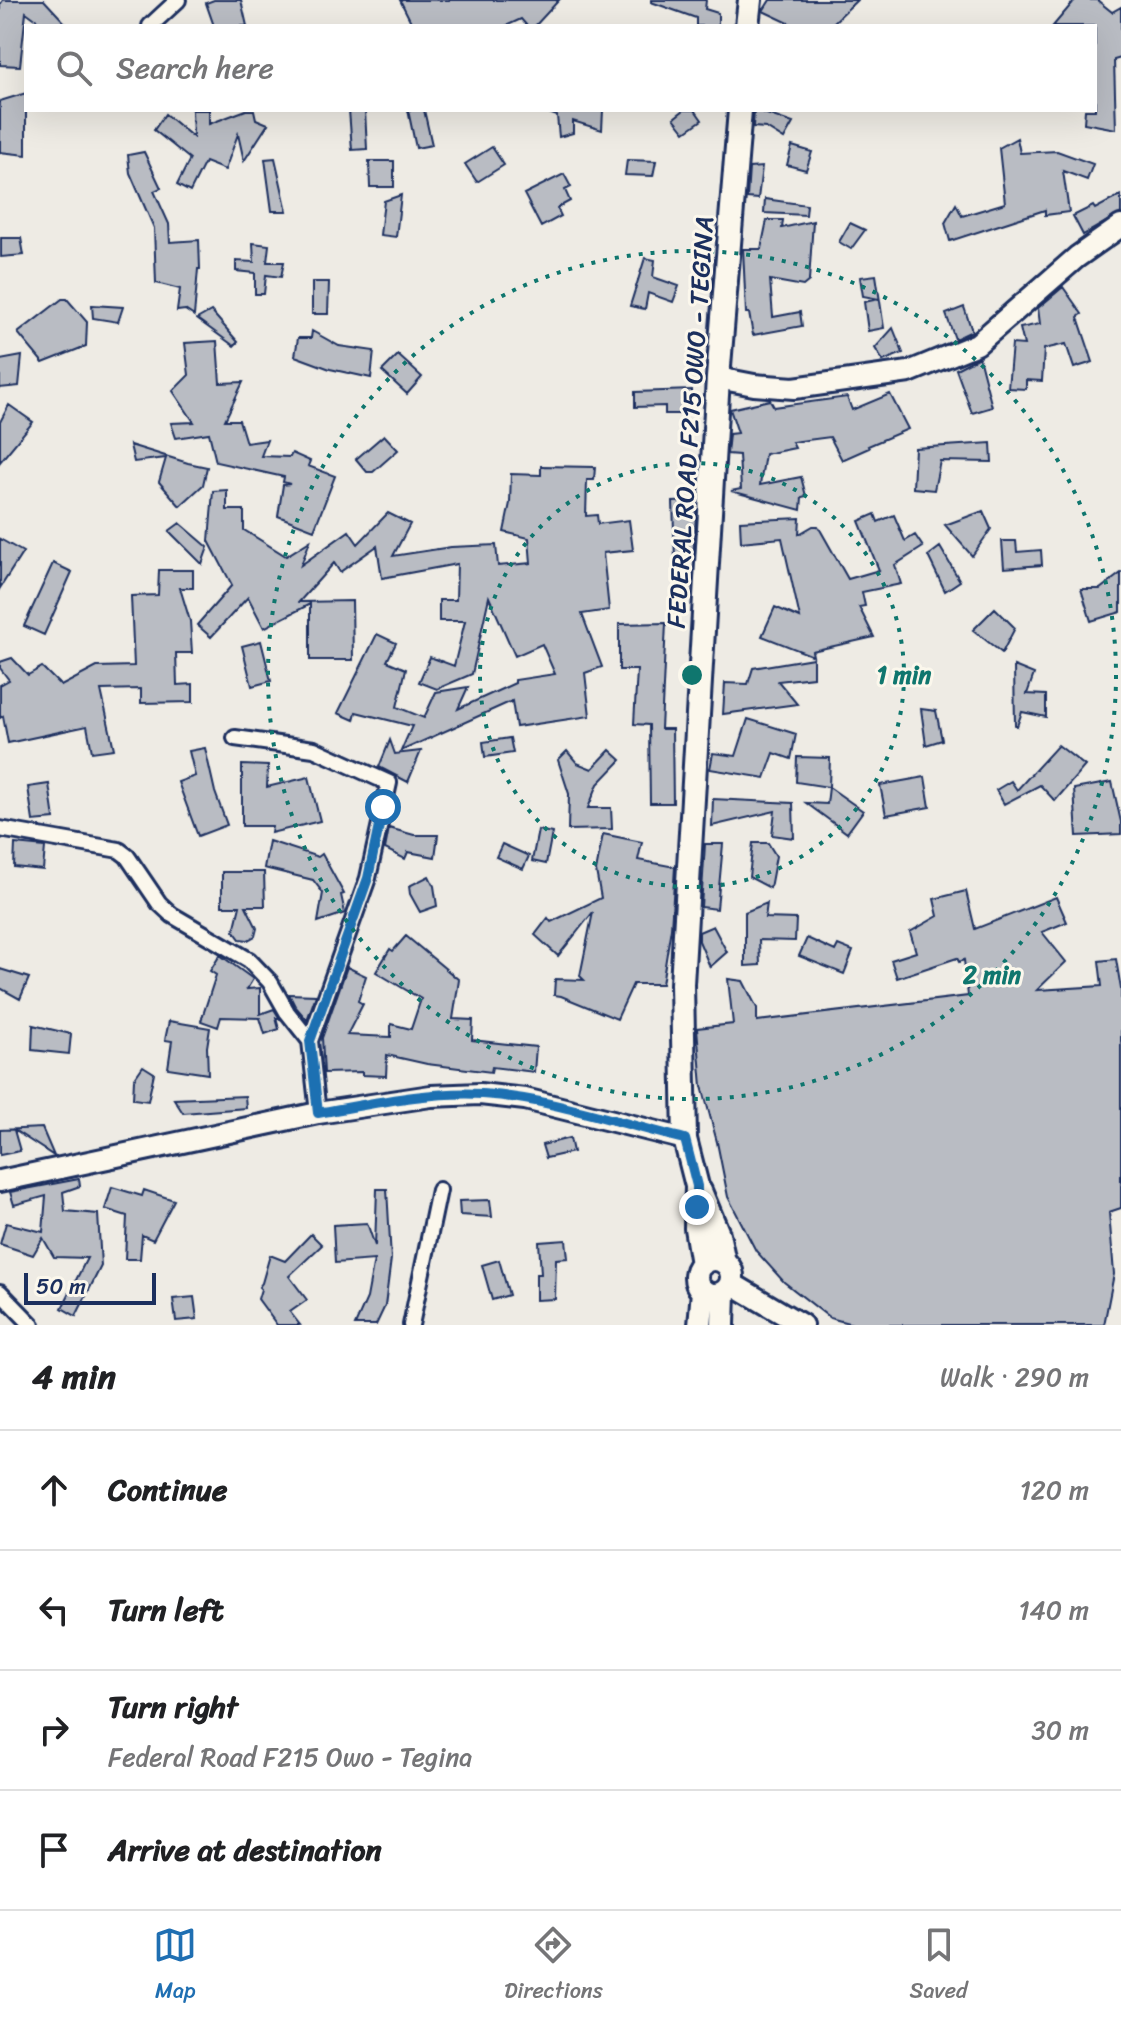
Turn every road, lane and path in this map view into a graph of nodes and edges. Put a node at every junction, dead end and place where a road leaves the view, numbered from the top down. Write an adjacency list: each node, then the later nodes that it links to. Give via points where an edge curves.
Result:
1 (178, 0): 3 (street)
2 (750, 0): 4 (main road)
3 (152, 24)
4 (747, 24)
5 (740, 112): 7 (main road, FEDERAL ROAD F215 OWO - TEGINA)
6 (1121, 226): 7 (main road, via 977,344 909,372 794,388)
7 (718, 378): 12 (main road, FEDERAL ROAD F215 OWO - TEGINA, via 682,984)
8 (235, 738): 10 (street, via 314,749 389,783 368,878)
9 (0, 829): 10 (street, via 119,850 172,915 249,960)
10 (310, 1041): 11 (street)
11 (318, 1113): 12 (main road, via 480,1094 525,1099); 13 (main road)
12 (685, 1139): 15 (main road, FEDERAL ROAD F215 OWO - TEGINA, via 697,1186 696,1228)
13 (0, 1181)
14 (439, 1190): 18 (street)
15 (717, 1278): 19 (main road); 20 (main road, FEDERAL ROAD F215 OWO - TEGINA); 21 (main road)
16 (0, 1292): 17 (street)
17 (32, 1325)
18 (411, 1325)
19 (700, 1325)
20 (723, 1325)
21 (802, 1325)

